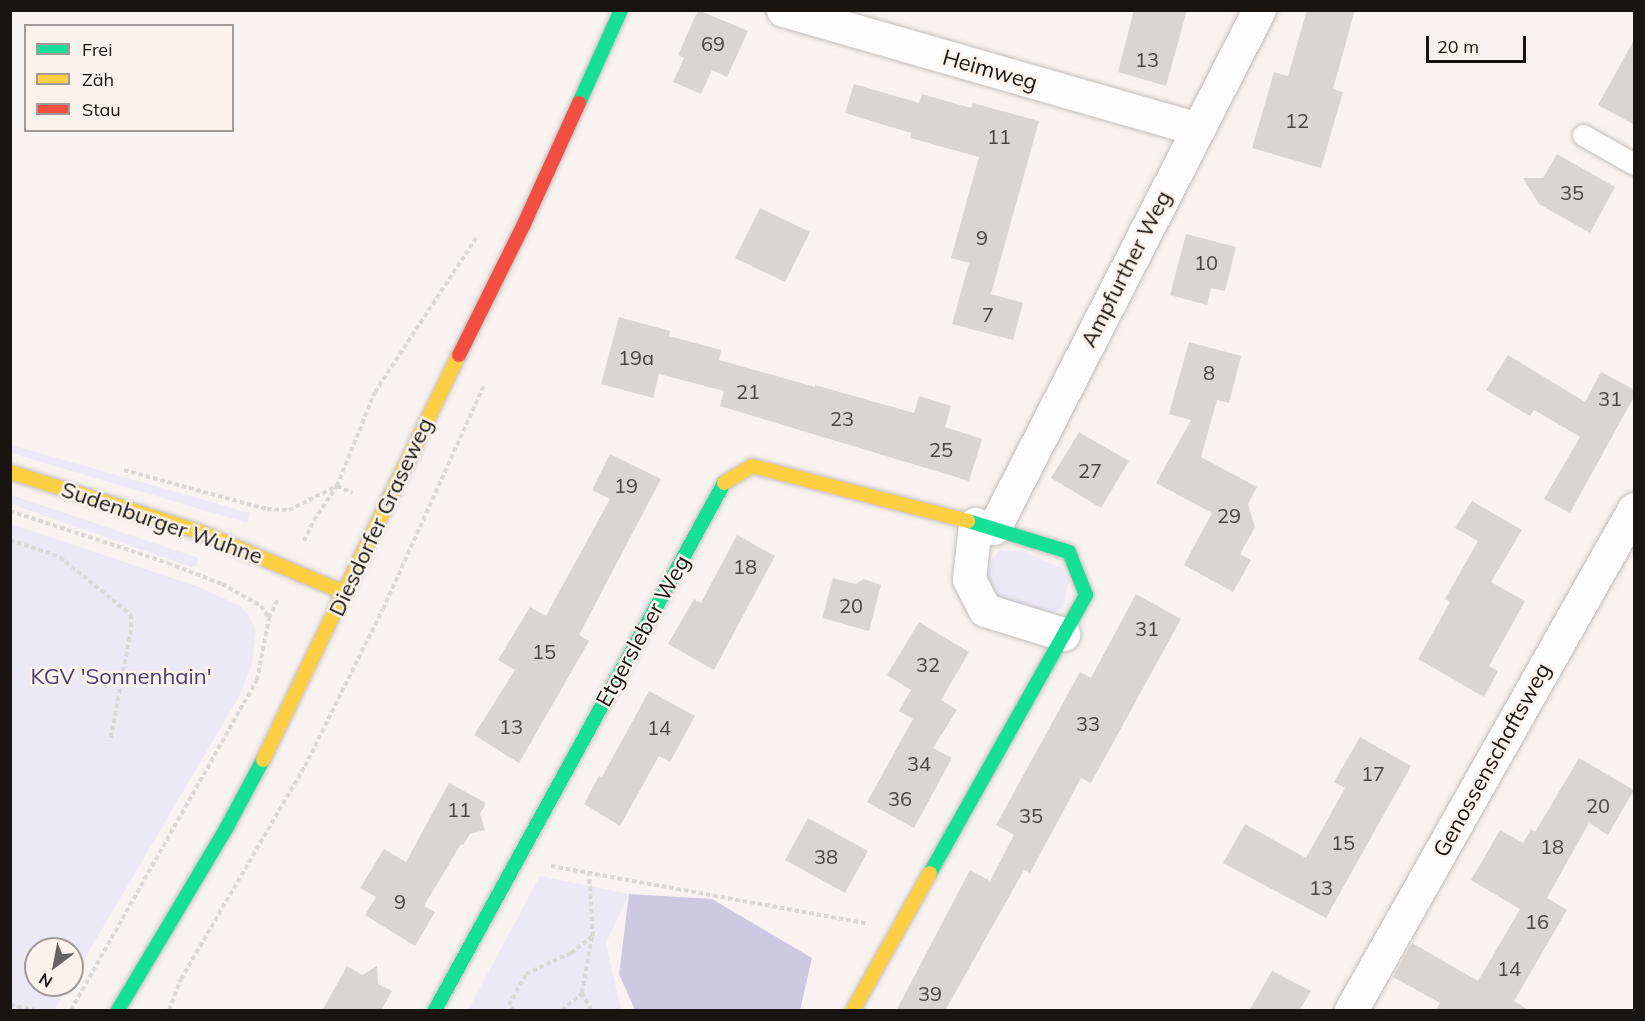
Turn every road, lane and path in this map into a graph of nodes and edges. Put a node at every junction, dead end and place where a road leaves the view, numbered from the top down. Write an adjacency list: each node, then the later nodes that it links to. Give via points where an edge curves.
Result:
1 (621, 10): 16 (street, Diesdorfer Graseweg, via 524,224 398,476)
2 (783, 10): 4 (street, Heimweg)
3 (1259, 10): 4 (street, Ampfurther Weg)
4 (1197, 129): 14 (street, Ampfurther Weg)
5 (1583, 135): 6 (lane)
6 (1635, 164)
7 (480, 233): 10 (path, via 375,392)
8 (113, 467): 10 (path, Sudenburger Wuhne, via 267,509 289,510)
9 (10, 472): 16 (street, Sudenburger Wuhne, via 200,532)
10 (337, 486): 13 (path)
11 (1635, 509): 33 (street, Genossenschaftsweg)
12 (10, 511): 26 (path, Sudenburger Wuhne, via 168,562 222,584 261,606 269,618 256,680)
13 (314, 520)
14 (985, 526): 17 (street, via 969,579 985,610); 17 (street, Etgersleber Weg, via 1069,552 1086,595); 19 (street, Etgersleber Weg, via 752,466 725,481)
15 (10, 540): 18 (path, via 60,557 131,615)
16 (345, 593): 27 (street, Diesdorfer Graseweg, via 227,827)
17 (1062, 634): 21 (street, Etgersleber Weg)
18 (110, 741)
19 (518, 860): 20 (path); 28 (street, Etgersleber Weg)
20 (589, 873): 21 (path); 22 (path)
21 (898, 929): 32 (street, Etgersleber Weg)
22 (592, 936): 23 (path); 29 (path, via 571,953 526,974 509,1005)
23 (582, 993): 30 (path); 31 (path)
24 (10, 1005): 25 (path)
25 (35, 1011)
26 (71, 1011)
27 (118, 1011)
28 (435, 1011)
29 (514, 1011)
30 (562, 1011)
31 (591, 1011)
32 (853, 1011)
33 (1351, 1011)

